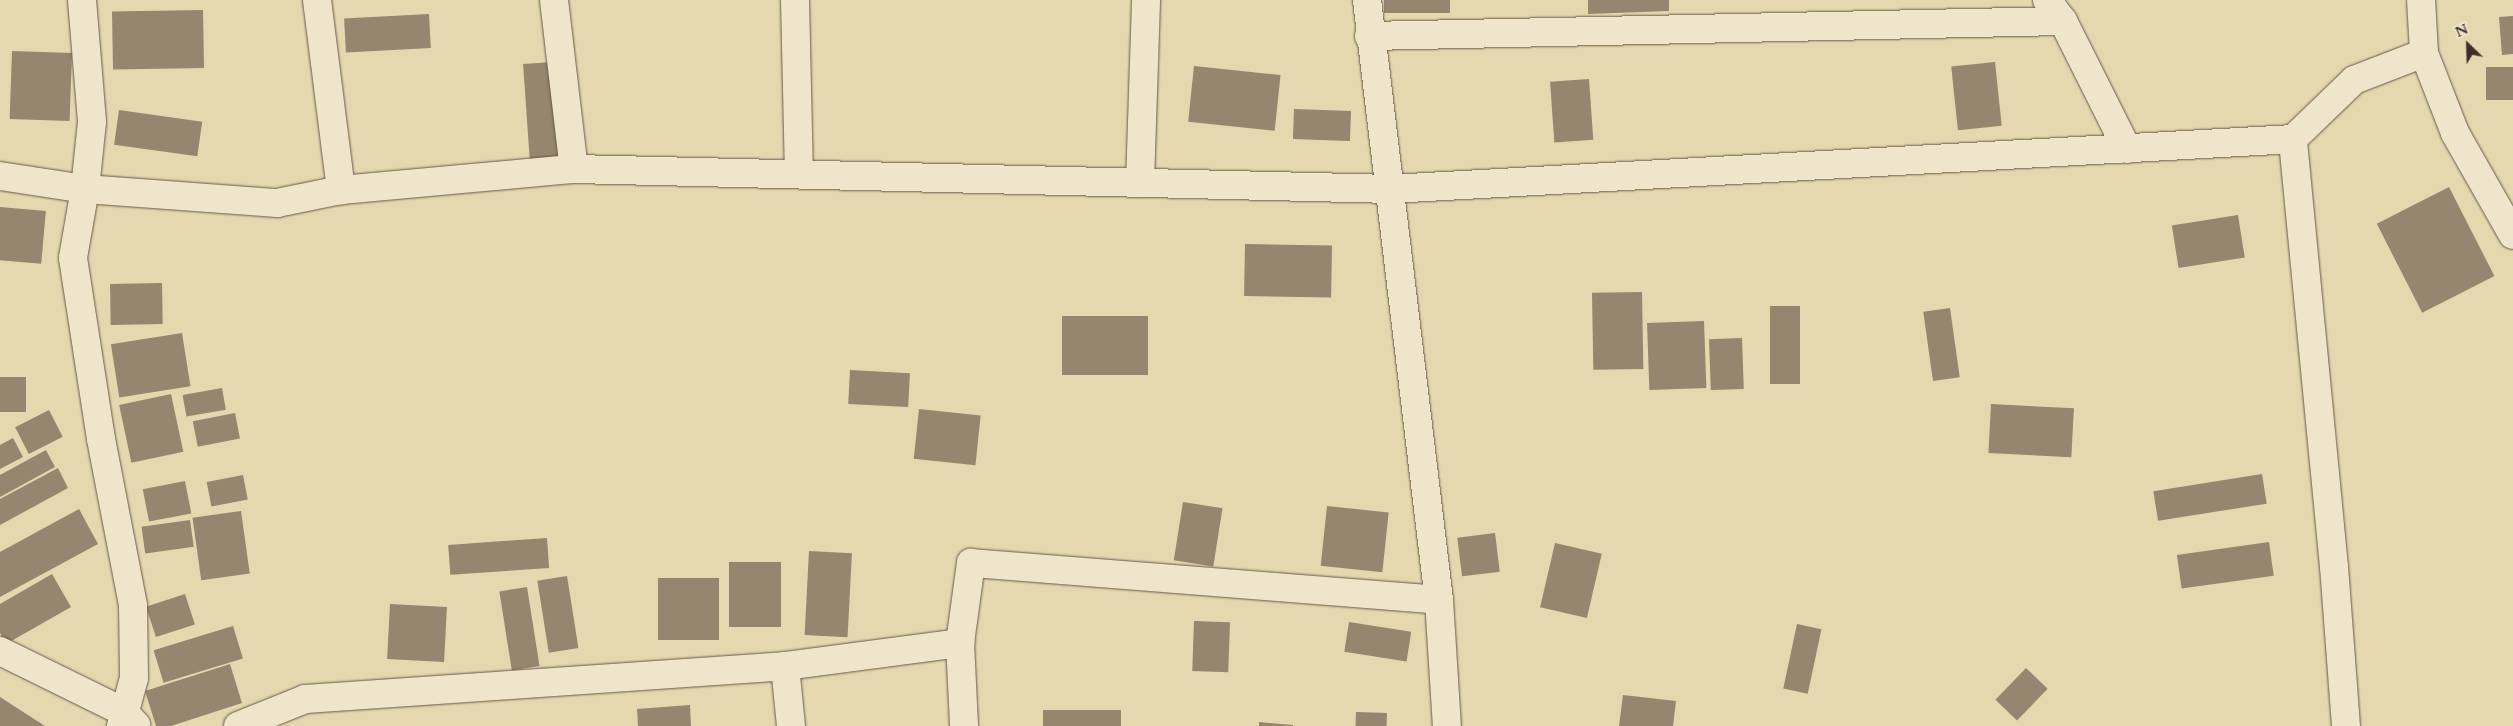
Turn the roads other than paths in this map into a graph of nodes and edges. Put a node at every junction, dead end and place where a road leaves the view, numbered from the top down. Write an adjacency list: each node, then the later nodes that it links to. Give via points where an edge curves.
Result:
1 (82, 0): 18 (street, via 92,122)
2 (317, 0): 19 (street)
3 (554, 0): 13 (street)
4 (795, 0): 14 (street)
5 (1146, 0): 16 (street)
6 (1367, 0): 9 (street)
7 (2421, 0): 10 (street)
8 (2055, 10): 9 (street); 12 (street)
9 (1369, 36): 17 (street)
10 (2424, 53): 11 (street, via 2354,80); 20 (street, via 2455,133)
11 (2293, 139): 12 (street); 30 (street)
12 (2127, 149): 17 (street)
13 (574, 169): 14 (street); 19 (street)
14 (799, 174): 16 (street)
15 (0, 176): 18 (street)
16 (1140, 183): 17 (street)
17 (1391, 189): 21 (street)
18 (86, 190): 19 (street, via 277,203); 25 (street, via 73,258 101,439 133,606 134,678)
19 (341, 190)
20 (2513, 235)
21 (1439, 600): 22 (street, via 971,563); 29 (street)
22 (960, 643): 24 (street); 28 (street)
23 (0, 651): 25 (street)
24 (785, 666): 26 (street, via 305,699); 27 (street)
25 (128, 721)
26 (238, 726)
27 (791, 726)
28 (964, 726)
29 (1448, 726)
30 (2346, 726)

